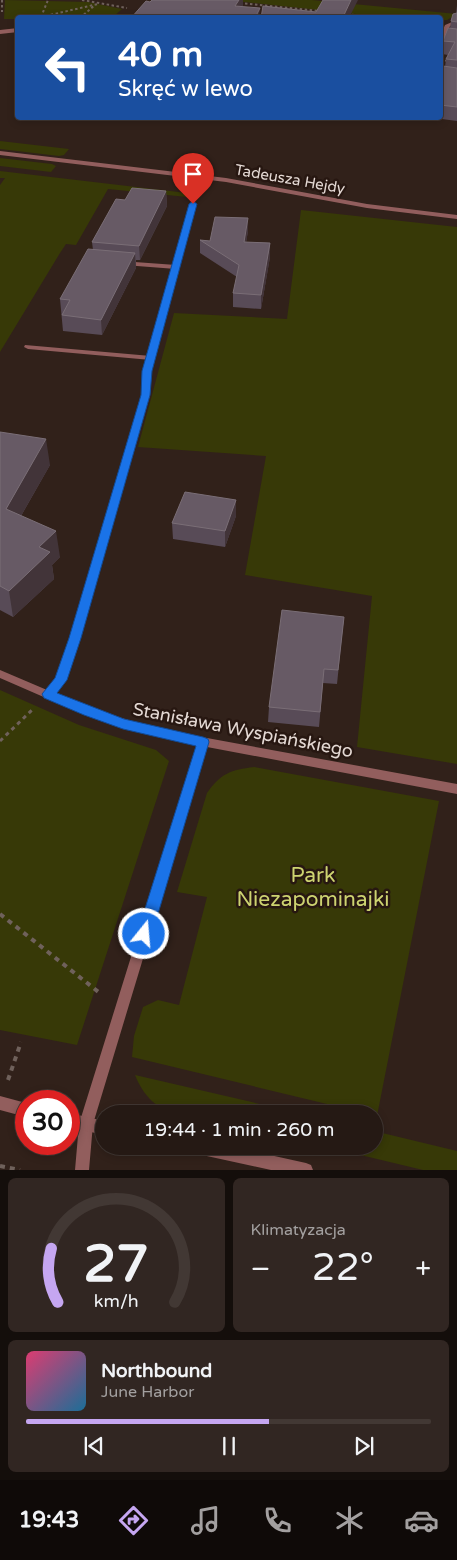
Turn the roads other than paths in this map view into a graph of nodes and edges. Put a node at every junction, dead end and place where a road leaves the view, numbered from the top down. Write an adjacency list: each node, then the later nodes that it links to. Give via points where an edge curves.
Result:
1 (457, 22): 4 (street, via 448,26 444,34)
2 (15, 30): 3 (street)
3 (0, 32)
4 (457, 39)
5 (0, 153): 7 (street, Tadeusza Hejdy, via 226,180 368,206)
6 (193, 204): 9 (street)
7 (457, 217)
8 (119, 263): 9 (street)
9 (176, 268): 11 (street)
10 (28, 347): 11 (street)
11 (150, 358): 13 (street, via 146,395 75,638 61,680)
12 (0, 674): 13 (street, Stanisława Wyspiańskiego)
13 (48, 694): 14 (street, Stanisława Wyspiańskiego, via 123,724)
14 (203, 742): 15 (street, Stanisława Wyspiańskiego); 19 (street)
15 (457, 789)
16 (0, 1103): 17 (street)
17 (15, 1107)
18 (80, 1123): 19 (street)
19 (86, 1124): 20 (street); 22 (street)
20 (95, 1126)
21 (235, 1155): 23 (street)
22 (82, 1170)
23 (306, 1170)

